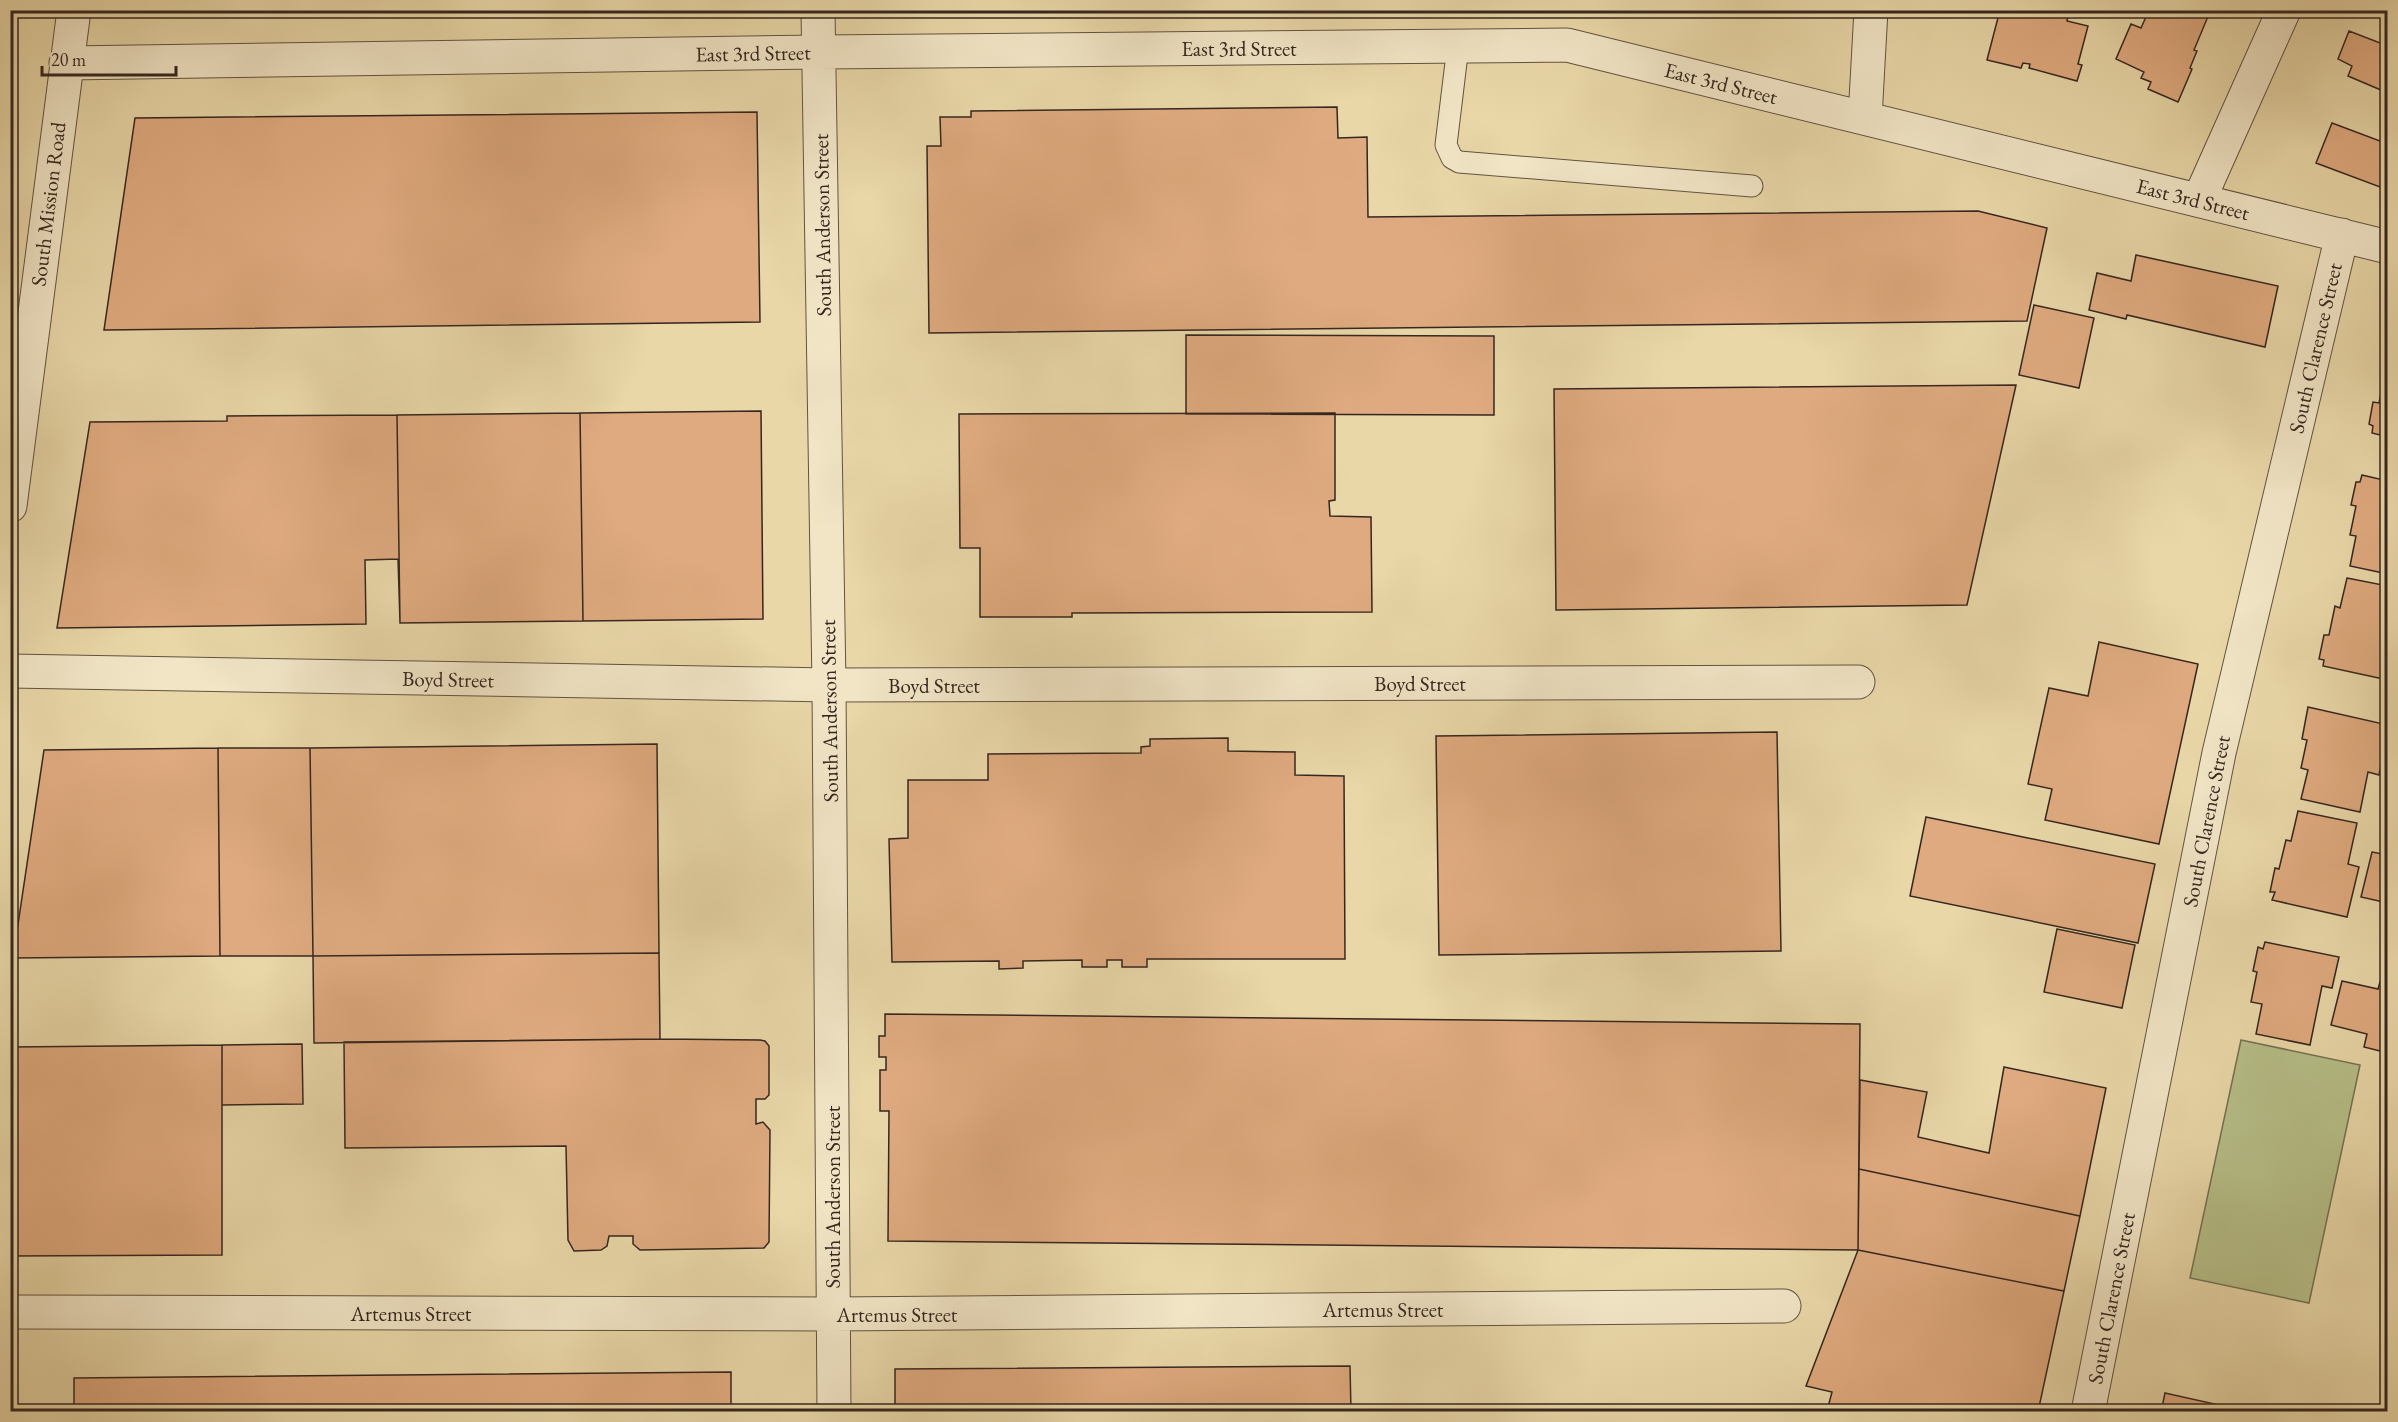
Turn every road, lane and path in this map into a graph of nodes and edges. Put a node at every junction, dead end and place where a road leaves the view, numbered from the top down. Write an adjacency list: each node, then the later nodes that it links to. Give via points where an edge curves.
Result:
1 (74, 10): 7 (street, South Mission Road)
2 (818, 10): 6 (street, South Anderson Street)
3 (1871, 10): 8 (street)
4 (2284, 10): 10 (street)
5 (1458, 46): 6 (street, East 3rd Street); 8 (street, East 3rd Street, via 1567,45); 9 (lane, via 1446,145 1452,158 1459,162)
6 (819, 52): 7 (street, East 3rd Street); 16 (street, South Anderson Street)
7 (66, 63): 13 (street, South Mission Road)
8 (1865, 118): 10 (street, East 3rd Street)
9 (1752, 186)
10 (2199, 200): 11 (street, East 3rd Street)
11 (2342, 236): 12 (street, East 3rd Street); 21 (street, South Clarence Street, via 2219,753)
12 (2388, 247)
13 (10, 506)
14 (10, 671): 16 (street, Boyd Street)
15 (1858, 682): 16 (street, Boyd Street)
16 (829, 685): 19 (street, South Anderson Street)
17 (1784, 1306): 19 (street, Artemus Street)
18 (10, 1312): 19 (street, Artemus Street)
19 (833, 1314): 20 (street, South Anderson Street)
20 (834, 1412)
21 (2088, 1412)

